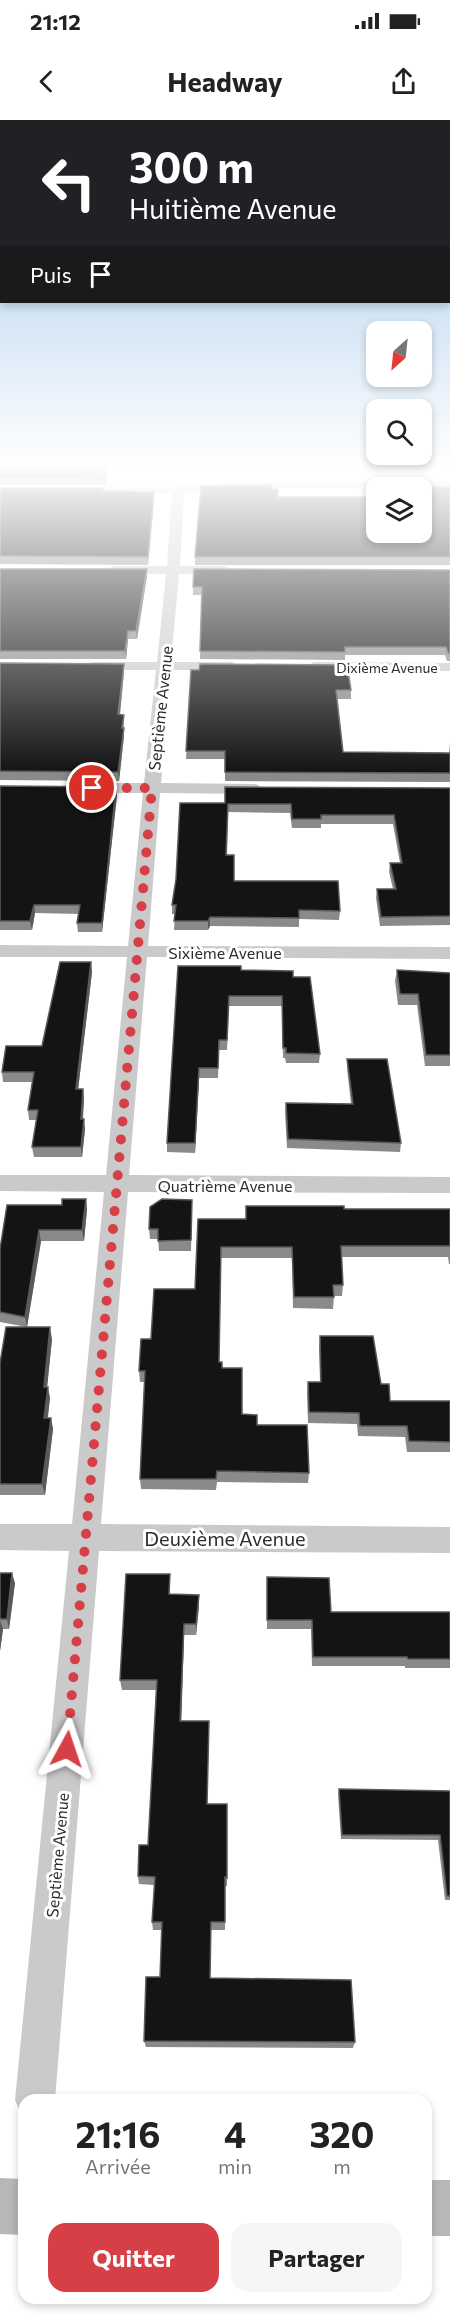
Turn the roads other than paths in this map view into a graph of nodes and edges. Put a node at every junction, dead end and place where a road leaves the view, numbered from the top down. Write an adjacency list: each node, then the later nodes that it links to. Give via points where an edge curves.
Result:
1 (173, 567): 3 (street, Septième Avenue)
2 (104, 570): 3 (street)
3 (173, 570): 4 (street); 6 (street, Septième Avenue)
4 (242, 571)
5 (81, 666): 6 (street)
6 (164, 666): 7 (street); 11 (street, Septième Avenue)
7 (246, 666)
8 (303, 666): 9 (street, Dixième Avenue)
9 (450, 667)
10 (69, 788): 11 (street)
11 (152, 788): 12 (street); 14 (street, Septième Avenue)
12 (273, 789)
13 (0, 951): 14 (street, Sixième Avenue)
14 (137, 951): 15 (street, Sixième Avenue); 17 (street, Septième Avenue)
15 (450, 953)
16 (0, 1183): 17 (street, Quatrième Avenue)
17 (116, 1184): 18 (street, Quatrième Avenue); 20 (street, Septième Avenue)
18 (450, 1185)
19 (0, 1537): 20 (street, Deuxième Avenue)
20 (85, 1538): 21 (street, Deuxième Avenue); 22 (street, Septième Avenue)
21 (450, 1540)
22 (36, 2094)
23 (0, 2206): 24 (main road)
24 (18, 2206)
25 (432, 2208): 26 (main road)
26 (450, 2208)

